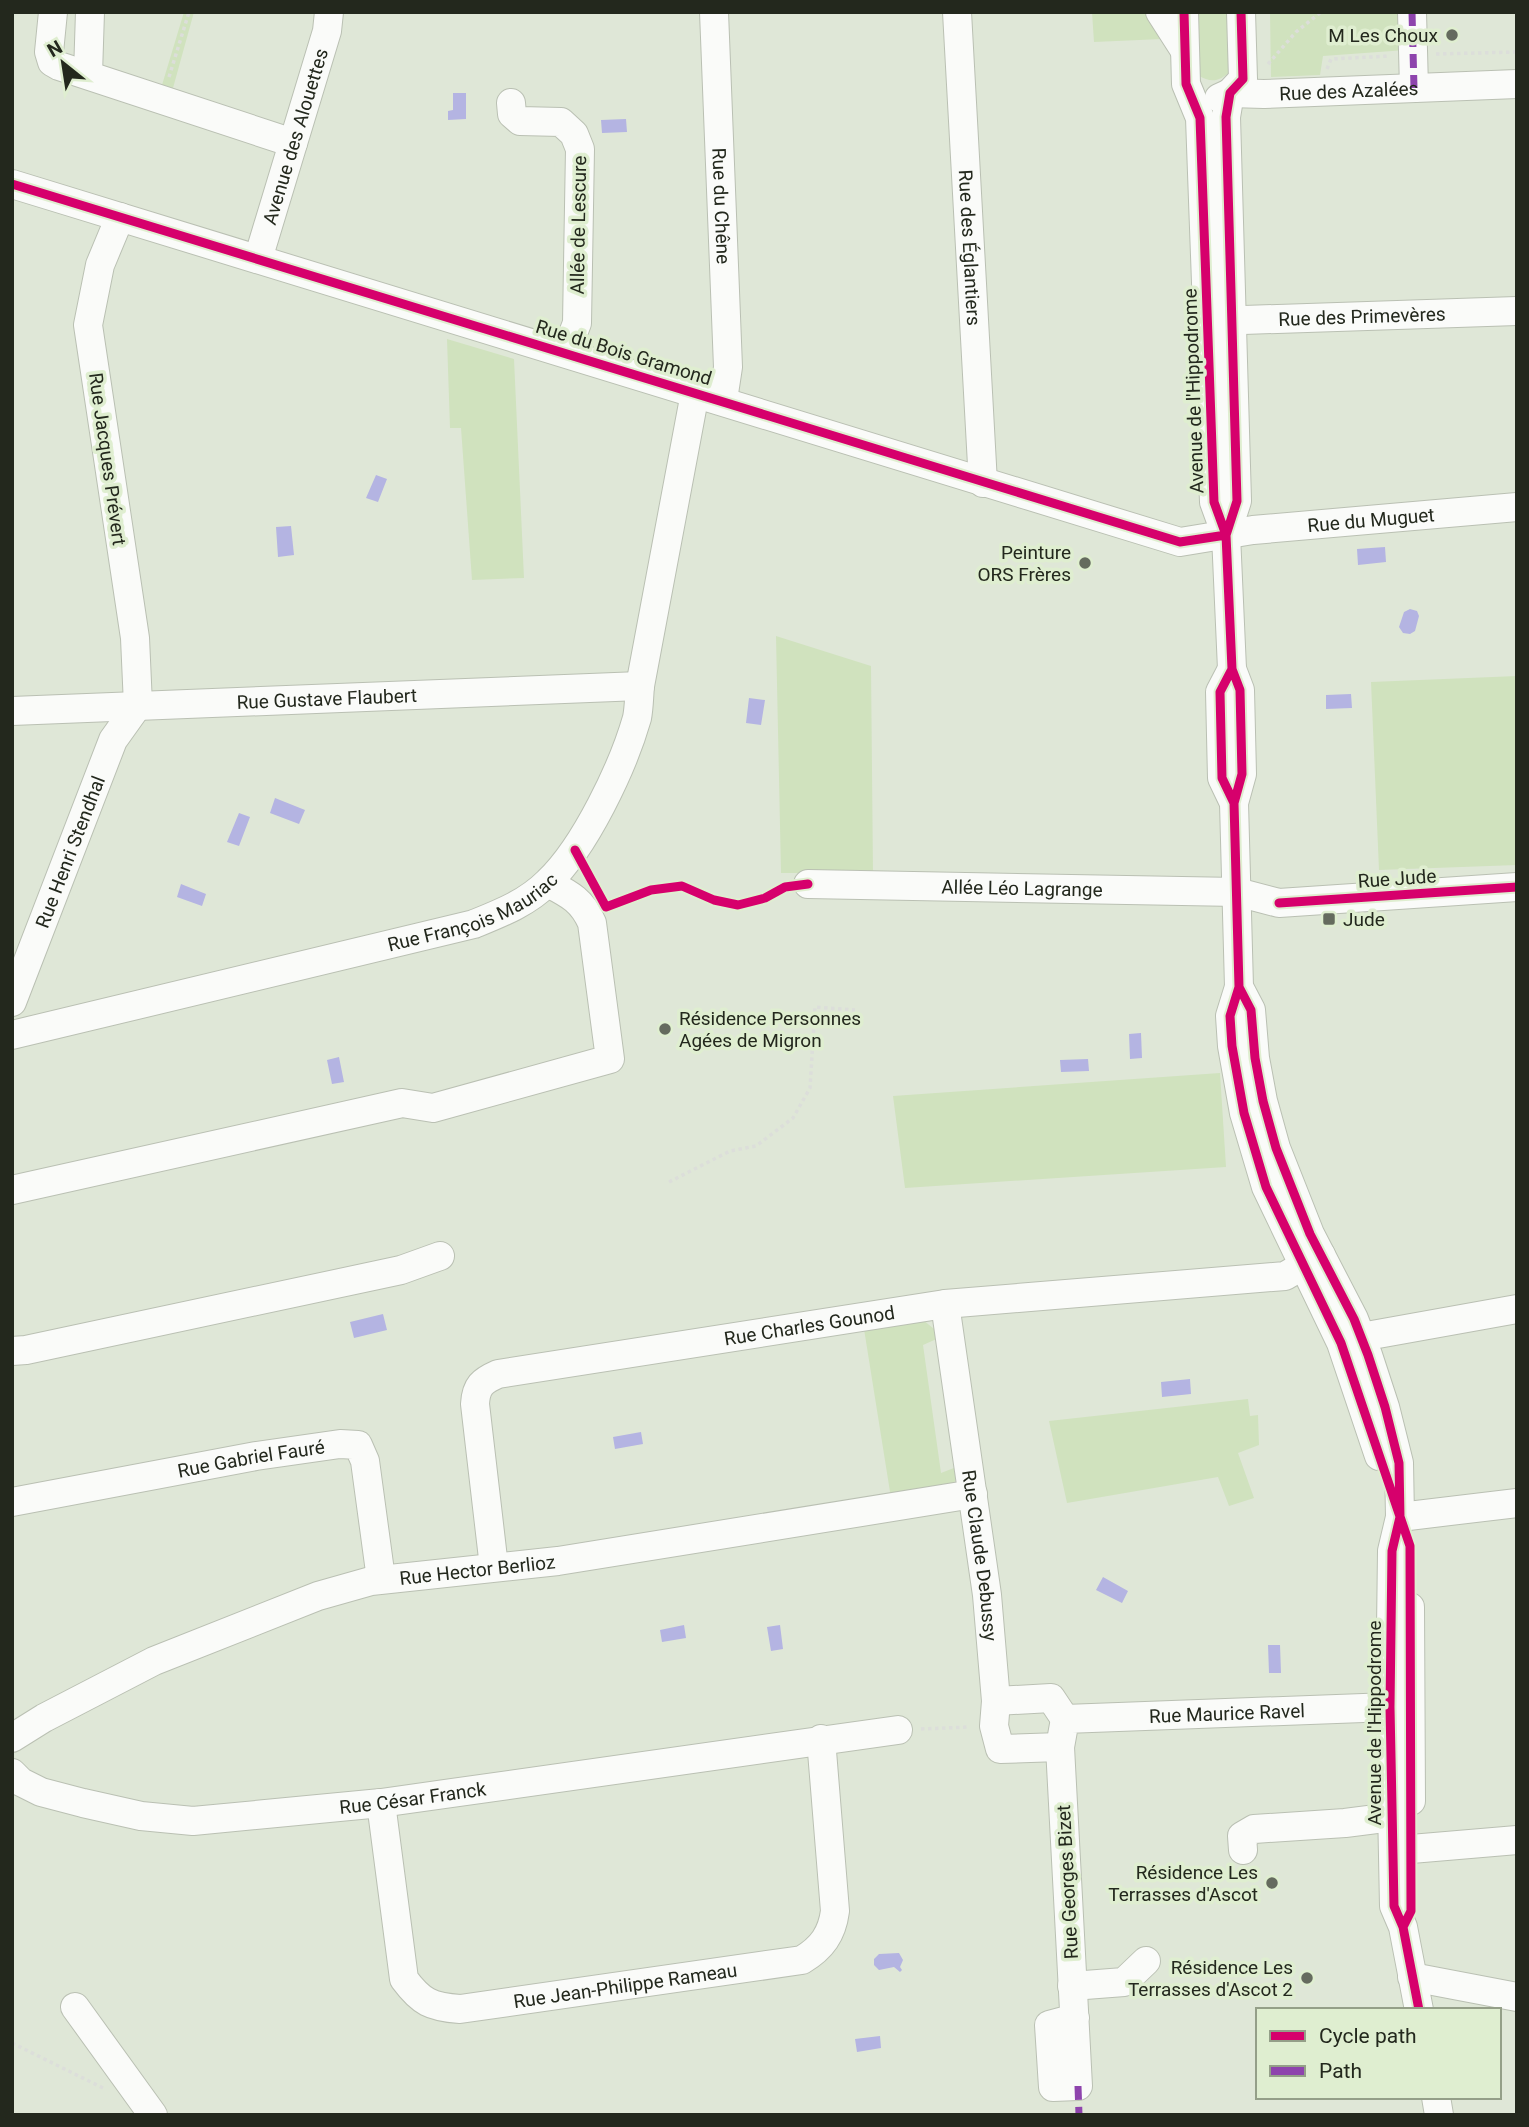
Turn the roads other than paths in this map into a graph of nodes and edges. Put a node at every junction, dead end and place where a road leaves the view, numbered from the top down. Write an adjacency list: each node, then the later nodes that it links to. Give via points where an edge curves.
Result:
1 (53, 12): 11 (street, via 48,52 52,62)
2 (90, 12): 11 (street)
3 (329, 12): 17 (street, Avenue des Alouettes)
4 (715, 12): 25 (street, Rue du Chêne, via 728,367)
5 (957, 12): 26 (street, Rue des Églantiers)
6 (1160, 12): 10 (street)
7 (1184, 12): 10 (street, Avenue de l'Hippodrome)
8 (1241, 12): 15 (street, Avenue de l'Hippodrome, via 1242,79)
9 (1412, 12): 14 (street)
10 (1185, 51): 12 (street, Avenue de l'Hippodrome)
11 (88, 74): 17 (street)
12 (1186, 84): 15 (street, Rue des Azalées, via 1200,95 1221,98); 22 (street, Avenue de l'Hippodrome, via 1200,118)
13 (1517, 84): 14 (street, Rue des Azalées)
14 (1414, 88): 15 (street, Rue des Azalées)
15 (1230, 93): 22 (street, Avenue de l'Hippodrome)
16 (512, 103): 23 (street, Allée de Lescure, via 512,114 520,121 561,122 575,134 580,149 577,323)
17 (293, 143): 20 (street, Avenue des Alouettes)
18 (12, 184): 19 (street, Rue du Bois Gramond)
19 (120, 217): 20 (street, Rue du Bois Gramond); 30 (street, Rue Jacques Prévert, via 100,265 88,325 135,638)
20 (258, 260): 23 (street, Rue du Bois Gramond)
21 (1517, 311): 22 (street, Rue des Primevères)
22 (1220, 321): 28 (street, Avenue de l'Hippodrome, via 1214,502)
23 (566, 352): 24 (street, Rue du Bois Gramond)
24 (695, 393): 25 (street, Rue du Bois Gramond); 29 (street, Rue François Mauriac)
25 (723, 400): 26 (street, Rue du Bois Gramond)
26 (983, 483): 28 (street, Rue du Bois Gramond, via 1180,542)
27 (1517, 507): 28 (street, Rue du Muguet)
28 (1226, 535): 35 (street, Avenue de l'Hippodrome, via 1232,669 1220,692 1222,778 1234,803)
29 (640, 686): 30 (street, Rue Gustave Flaubert); 32 (street, Rue François Mauriac, via 629,744 593,820)
30 (138, 705): 31 (street, Rue Gustave Flaubert); 36 (street, Rue Henri Stendhal, via 113,740)
31 (12, 711)
32 (548, 883): 37 (street, Rue François Mauriac, via 514,908 474,924); 38 (street, via 585,908 592,923 610,1059 433,1108 402,1103)
33 (808, 884): 35 (street, Allée Léo Lagrange)
34 (1517, 887): 35 (street, Rue Jude, via 1279,903)
35 (1237, 892): 40 (street, Avenue de l'Hippodrome, via 1239,987 1251,1010 1263,1101)
36 (12, 1003)
37 (12, 1035)
38 (12, 1189)
39 (440, 1256): 44 (street, via 388,1273)
40 (1312, 1260): 41 (street, Rue Charles Gounod, via 1285,1276); 43 (street, Avenue de l'Hippodrome)
41 (946, 1304): 45 (street, Rue Claude Debussy); 49 (street, Rue Charles Gounod, via 487,1378 475,1392 475,1404)
42 (1517, 1309): 43 (street)
43 (1351, 1340): 48 (street, Avenue de l'Hippodrome)
44 (12, 1351)
45 (973, 1494): 49 (street, Rue Hector Berlioz, via 558,1561); 52 (street, Rue Claude Debussy, via 987,1595)
46 (12, 1502): 50 (street, Rue Gabriel Fauré, via 256,1456 358,1445 365,1461)
47 (1517, 1503): 48 (street)
48 (1400, 1517): 51 (street, Avenue de l'Hippodrome, via 1392,1551); 62 (street, Avenue de l'Hippodrome, via 1410,1546)
49 (494, 1567): 50 (street, Rue Hector Berlioz)
50 (381, 1579): 55 (street, Rue Hector Berlioz, via 318,1596 154,1661)
51 (1390, 1707): 53 (street, Rue Maurice Ravel); 60 (street, Avenue de l'Hippodrome)
52 (995, 1714): 53 (street, via 1051,1698); 57 (street, via 1000,1749)
53 (1065, 1719): 57 (street)
54 (898, 1730): 56 (street, Rue César Franck)
55 (12, 1738)
56 (821, 1740): 59 (street, Rue César Franck); 59 (street, Rue Jean-Philippe Rameau, via 835,1911 833,1926 816,1952 802,1960 460,2009 436,2007 415,1995 404,1979)
57 (1059, 1747): 67 (street, Rue Georges Bizet)
58 (12, 1773): 59 (street, Rue César Franck, via 41,1792 141,1816 194,1821)
59 (381, 1803)
60 (1392, 1817): 63 (street, via 1254,1829 1242,1836); 64 (street, Avenue de l'Hippodrome, via 1394,1906)
61 (1517, 1840): 62 (street)
62 (1411, 1849): 64 (street, Avenue de l'Hippodrome, via 1411,1911)
63 (1243, 1850)
64 (1403, 1927): 66 (street, Avenue de l'Hippodrome)
65 (1146, 1961): 67 (street, via 1124,1982)
66 (1412, 1977): 68 (street); 70 (street, Avenue de l'Hippodrome)
67 (1072, 1986): 71 (street, Rue Georges Bizet)
68 (1517, 1997)
69 (75, 2007): 72 (street)
70 (1419, 2008)
71 (1075, 2018)
72 (153, 2115)

